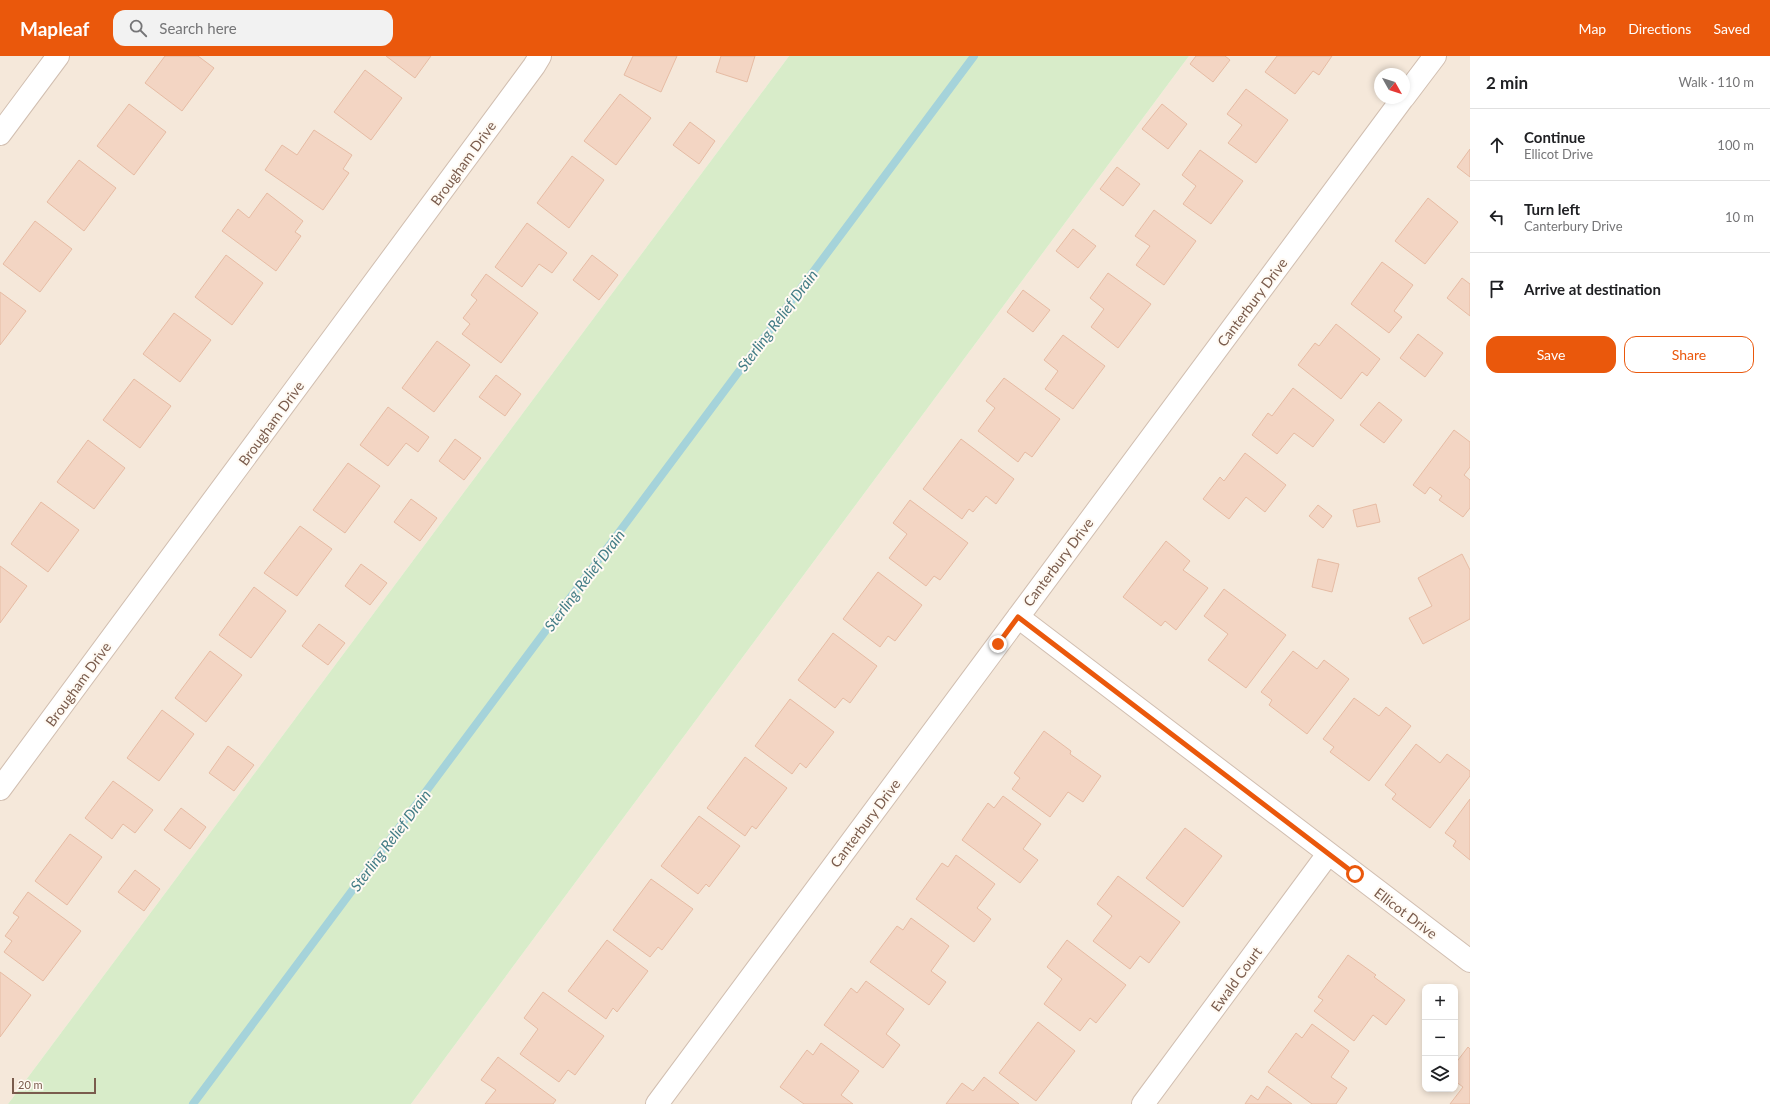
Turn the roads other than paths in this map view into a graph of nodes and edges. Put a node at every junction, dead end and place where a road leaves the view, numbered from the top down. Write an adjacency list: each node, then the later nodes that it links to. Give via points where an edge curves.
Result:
1 (58, 56): 6 (street)
2 (540, 56): 8 (street, Brougham Drive)
3 (1434, 56): 4 (street, Canterbury Drive)
4 (1410, 90)
5 (1400, 104): 7 (street, Canterbury Drive)
6 (0, 134)
7 (1018, 617): 9 (street, Ellicot Drive); 11 (street, Canterbury Drive)
8 (0, 789)
9 (1328, 854): 10 (street, Ellicot Drive); 12 (street, Ewald Court)
10 (1470, 961)
11 (657, 1104)
12 (1143, 1104)

